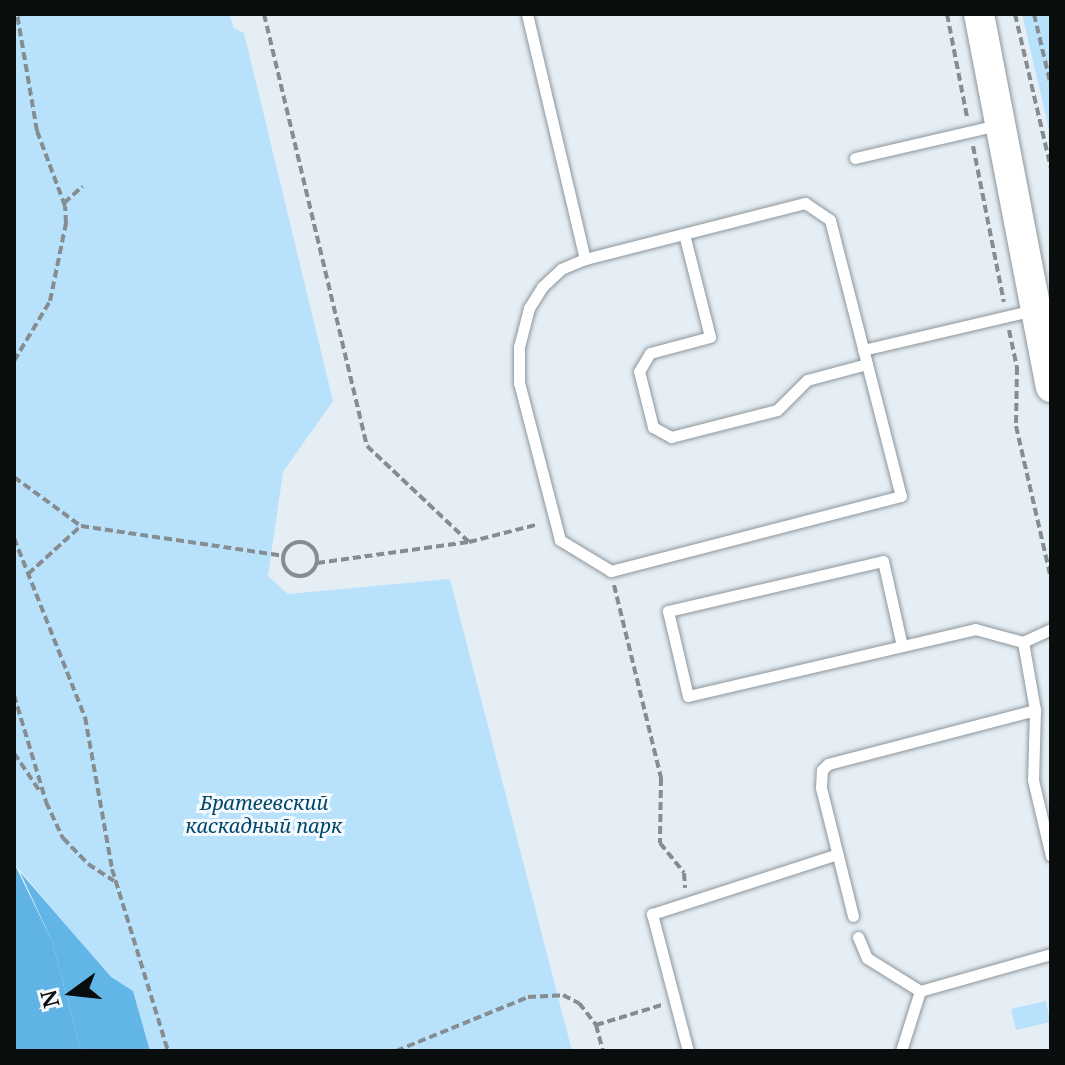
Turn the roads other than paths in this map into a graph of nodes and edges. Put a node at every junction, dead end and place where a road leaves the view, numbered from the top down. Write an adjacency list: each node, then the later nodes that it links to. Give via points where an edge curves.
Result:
1 (527, 14): 6 (lane)
2 (979, 14): 3 (main road)
3 (1002, 124): 4 (lane); 7 (main road)
4 (855, 158)
5 (684, 234): 6 (lane); 8 (lane, via 805,203 830,220); 9 (lane, via 710,337 650,353 639,371 653,427 671,437 777,410 807,380)
6 (585, 259): 9 (lane, via 561,269 529,308 519,347 519,383 560,540 611,571 901,496)
7 (1037, 310): 8 (lane); 10 (main road)
8 (863, 350): 9 (lane)
9 (867, 364)
10 (1051, 387)
11 (1051, 629): 12 (lane)
12 (1023, 642): 13 (lane, via 975,629); 14 (lane)
13 (902, 646): 13 (lane, via 688,696 668,611 883,561)
14 (1035, 710): 15 (lane, via 828,764 821,788); 16 (lane, via 1033,780)
15 (838, 854): 17 (lane); 21 (lane, via 652,914)
16 (1051, 856)
17 (853, 916)
18 (858, 937): 20 (lane, via 867,958)
19 (1051, 954): 20 (lane)
20 (920, 991): 22 (lane)
21 (688, 1051)
22 (901, 1051)

